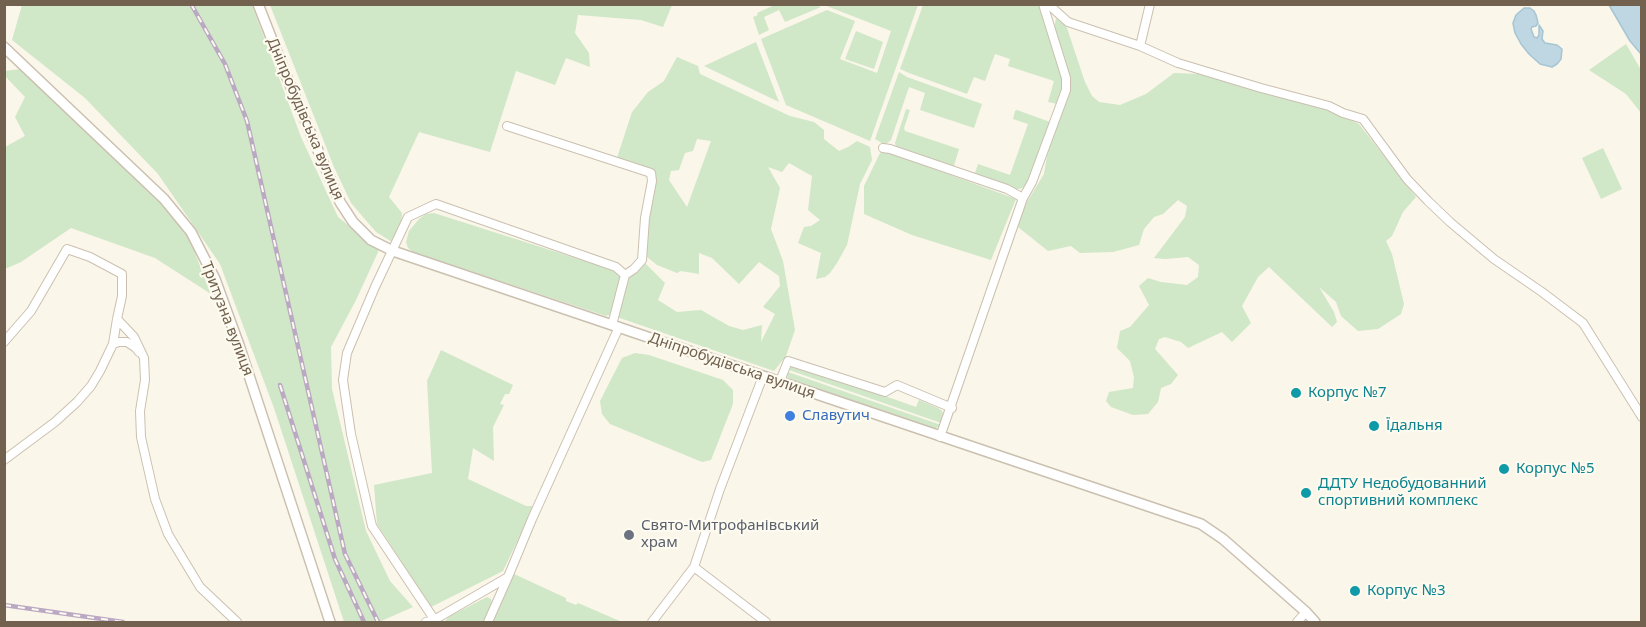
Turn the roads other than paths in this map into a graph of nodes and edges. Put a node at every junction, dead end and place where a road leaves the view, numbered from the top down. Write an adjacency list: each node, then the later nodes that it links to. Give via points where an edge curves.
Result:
1 (258, 4): 9 (street, Дніпробудівська вулиця, via 340,202 370,240)
2 (1046, 4): 4 (street, via 1068,22); 8 (street, via 1066,78 1065,90)
3 (1150, 4): 4 (street)
4 (1140, 46): 19 (street, via 1178,63 1363,119 1407,179 1450,222 1583,323)
5 (4, 47): 26 (street, Тритузна вулиця, via 164,199 191,232 215,279 239,345)
6 (507, 126): 10 (street, via 651,173 642,260)
7 (883, 148): 8 (street, via 1007,189)
8 (1023, 198): 18 (street)
9 (393, 251): 10 (street, via 408,217 436,204 616,267); 12 (street, Дніпробудівська вулиця); 27 (street, via 347,353 343,380 372,526)
10 (625, 275): 12 (street)
11 (117, 319): 13 (street, via 122,274 67,249 31,311); 14 (street); 15 (street, via 134,337)
12 (616, 326): 16 (street, Дніпробудівська вулиця); 23 (street)
13 (4, 342)
14 (113, 344): 15 (street, via 127,342); 21 (street, via 91,386 77,402)
15 (144, 357): 25 (street, via 141,437 158,508 168,534 200,587)
16 (763, 376): 17 (street, Дніпробудівська вулиця); 22 (street)
17 (780, 381): 18 (street, via 788,361 885,393 897,385); 20 (street, Дніпробудівська вулиця)
18 (951, 408): 20 (street)
19 (1641, 417)
20 (940, 437): 24 (street, Дніпробудівська вулиця, via 1202,524)
21 (4, 460)
22 (694, 567): 29 (street); 30 (street)
23 (508, 577): 27 (street); 28 (street)
24 (1306, 612): 31 (street); 32 (street, Дніпробудівська вулиця)
25 (237, 622)
26 (330, 622)
27 (432, 622)
28 (488, 622)
29 (652, 622)
30 (766, 622)
31 (1297, 622)
32 (1315, 622)

